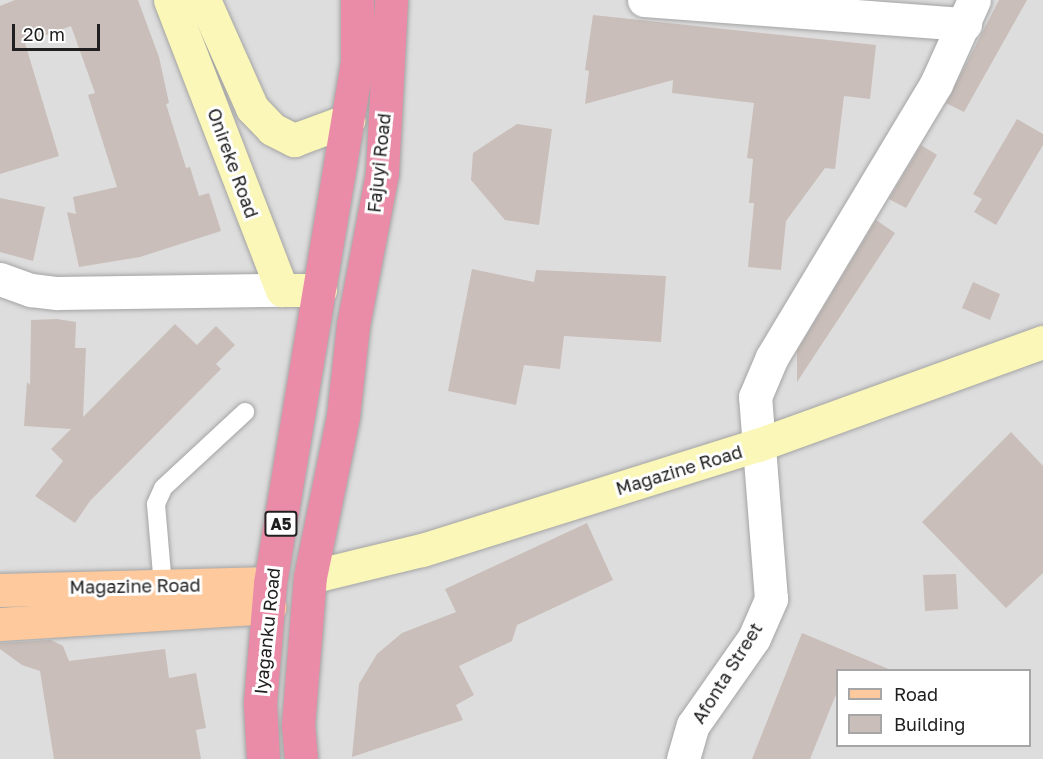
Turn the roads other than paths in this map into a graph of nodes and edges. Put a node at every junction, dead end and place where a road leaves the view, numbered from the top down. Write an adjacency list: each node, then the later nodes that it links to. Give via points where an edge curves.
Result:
1 (170, 0): 9 (main road, Onireke Road)
2 (204, 0): 7 (main road, Onireke Road, via 252,108 272,129 294,140)
3 (357, 0): 7 (highway, Fajuyi Road / A5, via 357,62)
4 (391, 0): 11 (highway, Fajuyi Road / A5, via 382,173)
5 (645, 0): 6 (street)
6 (970, 12): 14 (street, Afonta Street, via 930,94 772,357 755,397)
7 (348, 120): 10 (highway, Fajuyi Road / A5)
8 (0, 279): 9 (street, via 31,290 57,293)
9 (282, 290): 10 (main road)
10 (320, 290): 18 (highway, Iyaganku Road / A5)
11 (353, 325): 15 (highway, Iyaganku Road / A5, via 343,416)
12 (1043, 342): 14 (main road, Magazine Road)
13 (245, 412): 16 (lane, via 163,488 156,504)
14 (758, 445): 15 (main road, Magazine Road, via 422,550); 22 (street, Afonta Street, via 771,599 754,638 693,725)
15 (309, 577): 21 (highway, Iyaganku Road / A5, via 298,725)
16 (163, 586): 17 (main road, Magazine Road); 18 (main road, Magazine Road)
17 (0, 590)
18 (269, 595): 19 (main road, Magazine Road); 20 (highway, Iyaganku Road / A5, via 260,703)
19 (0, 624)
20 (263, 759)
21 (301, 759)
22 (683, 759)

